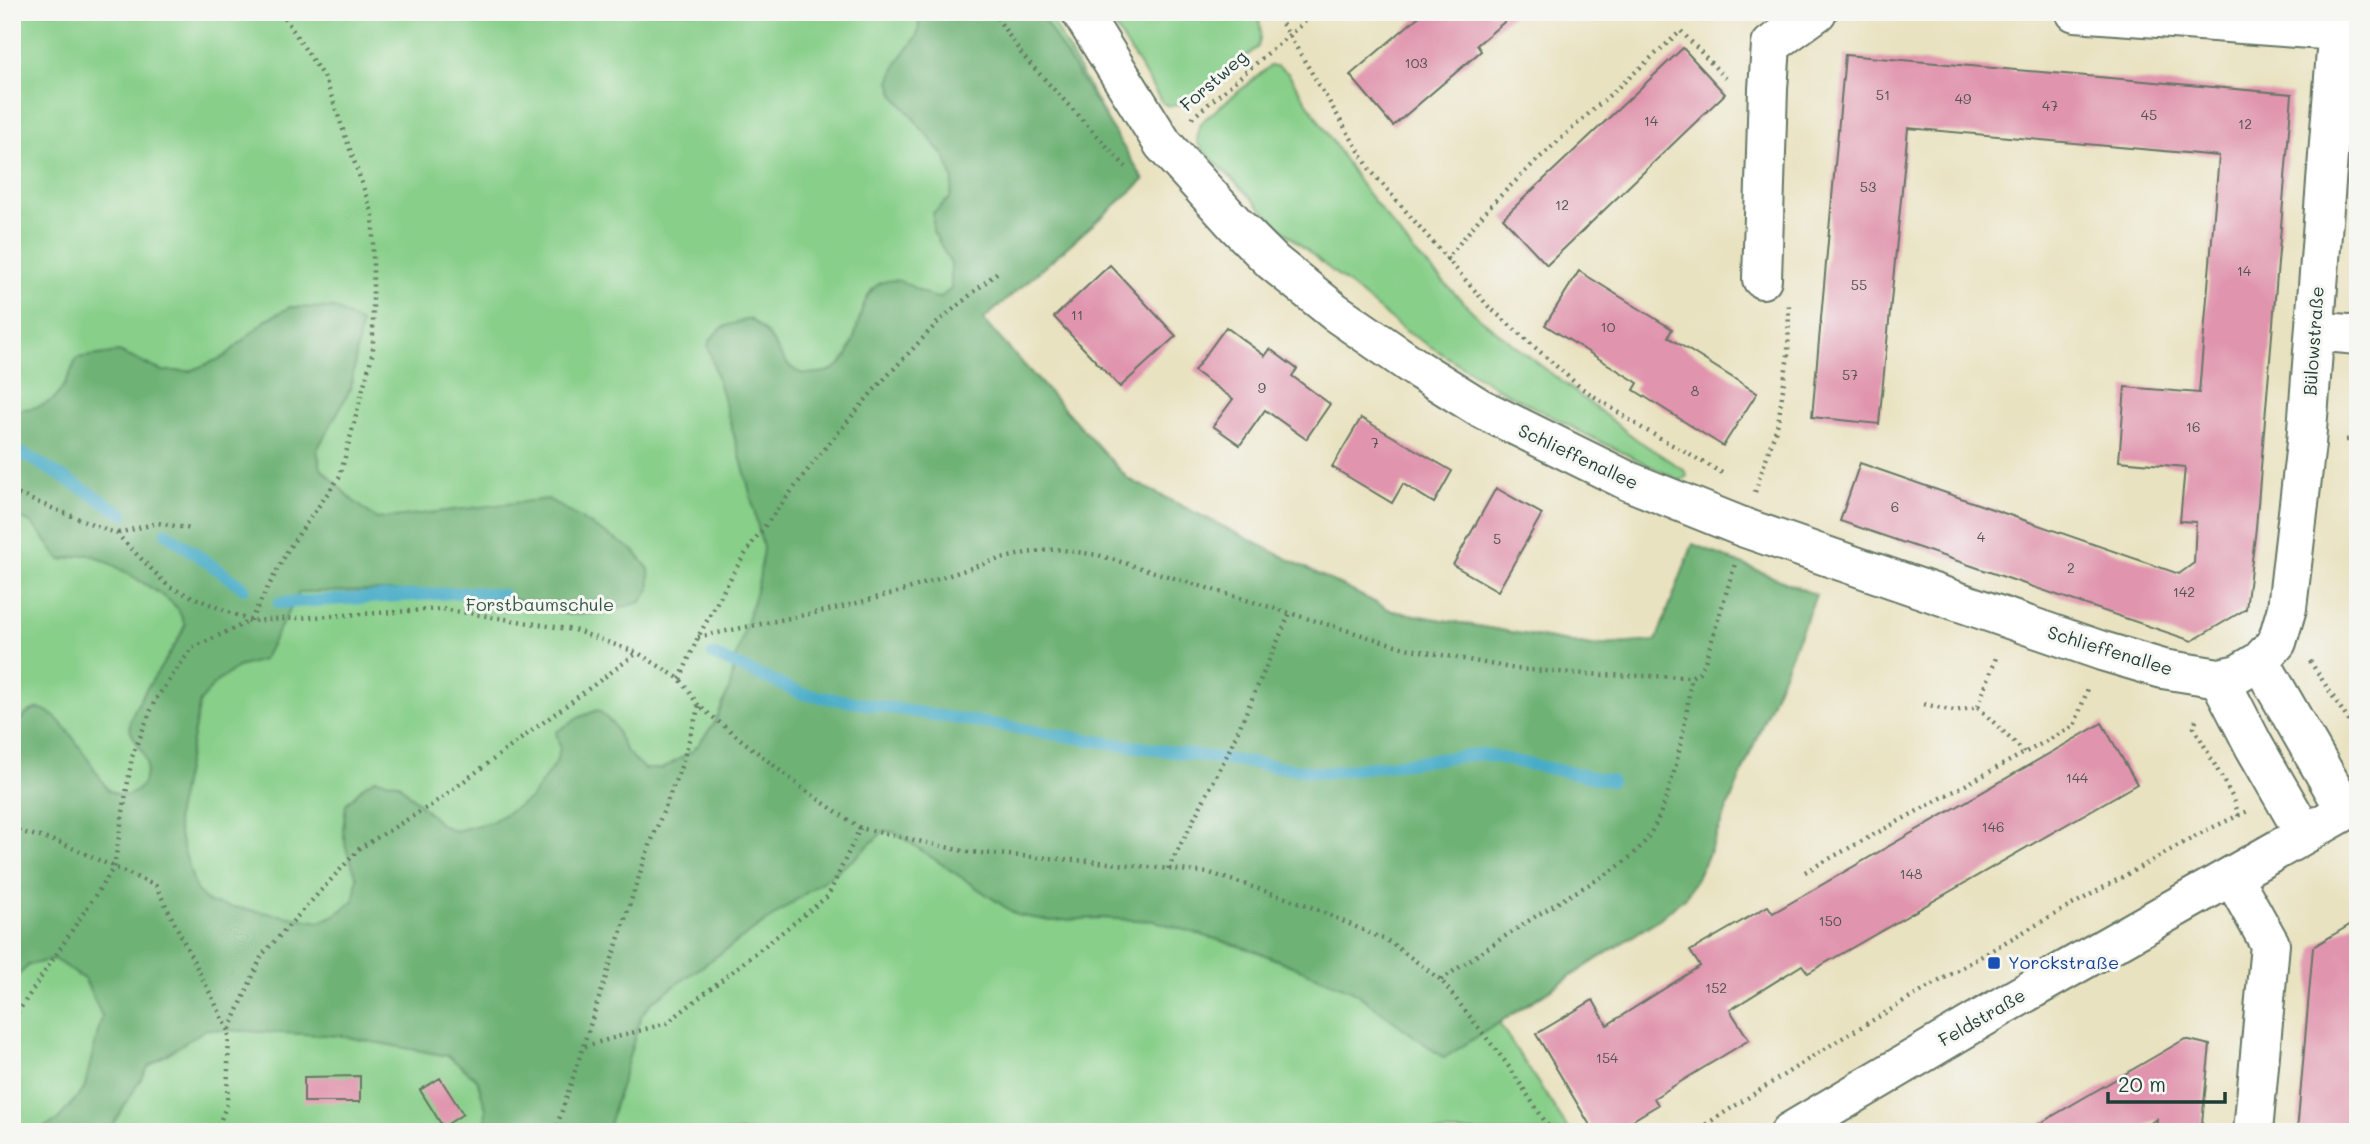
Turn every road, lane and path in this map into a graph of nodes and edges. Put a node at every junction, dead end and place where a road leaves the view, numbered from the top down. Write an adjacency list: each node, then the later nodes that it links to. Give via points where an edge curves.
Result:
1 (281, 12): 27 (path, via 326,81 373,215 373,351 340,476 289,548)
2 (993, 12): 12 (path, via 1024,55)
3 (1081, 12): 11 (street, Schlieffenallee)
4 (1275, 12): 9 (path)
5 (1315, 12): 9 (path, Forstweg)
6 (1817, 12): 10 (street, via 1771,45)
7 (2075, 12): 8 (street, via 2254,25)
8 (2338, 22): 16 (street, Bülowstraße)
9 (1287, 35): 11 (path, Forstweg); 13 (path, via 1371,171)
10 (1768, 89): 13 (path, via 1736,89 1681,31 1536,160); 15 (street)
11 (1163, 144): 22 (street, Schlieffenallee, via 1273,262 1416,368 1520,429 1628,481)
12 (1126, 167)
13 (1446, 260): 18 (path, via 1489,307 1580,387)
14 (999, 271): 28 (path, via 939,321 816,459 755,539)
15 (1762, 279)
16 (2315, 331): 17 (street); 31 (street, Bülowstraße, via 2287,608 2277,642)
17 (2358, 335)
18 (1732, 479)
19 (1744, 486): 21 (path)
20 (12, 492): 24 (path)
21 (1755, 492)
22 (1745, 528): 26 (street, Schlieffenallee); 32 (path, via 1705,662)
23 (192, 529): 24 (path, via 158,523)
24 (117, 534): 27 (path, via 169,587)
25 (1290, 613): 28 (path, via 1098,555 1056,550 992,561 838,608); 32 (path, via 1405,648 1516,669); 49 (path, via 1228,753)
26 (2010, 620): 33 (street, Schlieffenallee, via 2163,669); 37 (path)
27 (250, 621): 29 (path, via 442,609 574,630); 48 (path, via 192,648 155,700 132,757)
28 (698, 637): 34 (path)
29 (638, 653): 34 (path); 54 (path, via 433,804 360,848 262,955)
30 (2307, 655): 40 (path)
31 (2260, 661): 33 (street, Bülowstraße, via 2238,674); 43 (street)
32 (1691, 677): 52 (path, via 1665,804 1642,846)
33 (2219, 678): 42 (street)
34 (680, 679): 36 (path)
35 (1924, 705): 37 (path, via 1954,711)
36 (699, 706): 45 (path); 55 (path)
37 (1978, 707): 41 (path)
38 (2081, 707): 41 (path, via 2074,726)
39 (2194, 727): 44 (path)
40 (2358, 735)
41 (2024, 752): 50 (path)
42 (2282, 792): 44 (path); 47 (street)
43 (2352, 807): 47 (street, Feldstraße)
44 (2239, 817): 59 (path, via 2205,831 2010,940)
45 (860, 828): 49 (path, via 968,852); 55 (path, via 828,896 678,1015 667,1023)
46 (12, 829): 48 (path, via 61,843)
47 (2304, 833): 51 (street, Feldstraße)
48 (114, 867): 53 (path); 54 (path, via 156,886)
49 (1168, 869): 52 (path, via 1210,873 1304,905 1390,942)
50 (1805, 872)
51 (2232, 876): 60 (street, Feldstraße); 61 (street, via 2270,944)
52 (1441, 980): 58 (path, via 1507,1064)
53 (12, 1021)
54 (229, 1031): 56 (path, via 227,1104)
55 (584, 1046): 57 (path)
56 (216, 1132)
57 (555, 1132)
58 (1552, 1132)
59 (1694, 1132)
60 (1790, 1132)
61 (2253, 1132)

